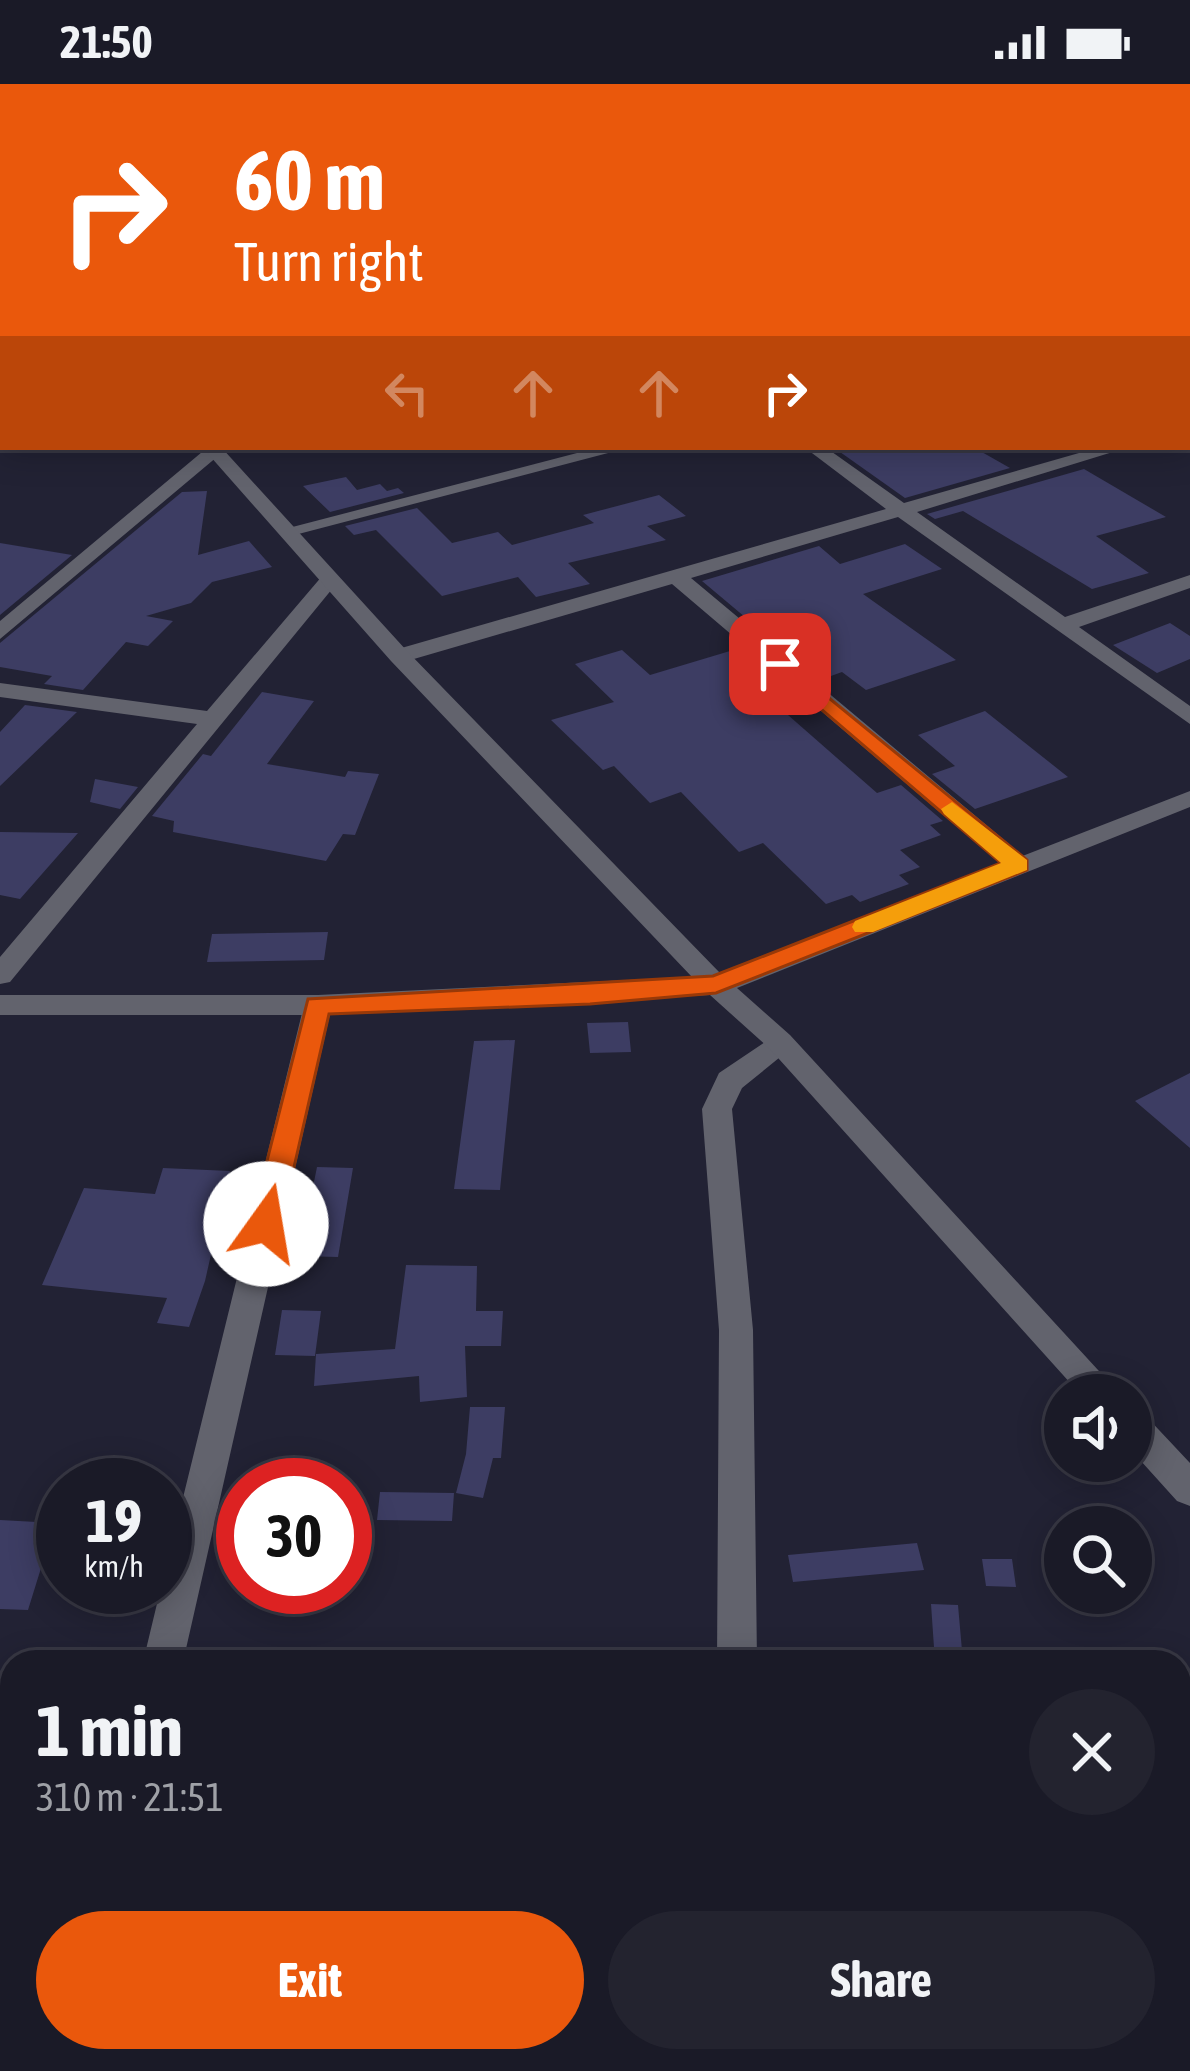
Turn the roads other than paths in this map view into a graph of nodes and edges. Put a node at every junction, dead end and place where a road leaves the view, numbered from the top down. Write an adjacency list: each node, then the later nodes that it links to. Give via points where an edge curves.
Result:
1 (212, 450): 12 (street)
2 (214, 450): 7 (street)
3 (610, 450): 7 (street)
4 (817, 450): 6 (street)
5 (1110, 450): 6 (street)
6 (906, 510): 8 (street); 11 (street)
7 (287, 531): 9 (street)
8 (678, 578): 13 (street); 18 (street)
9 (330, 579): 13 (street); 16 (street)
10 (1190, 581): 11 (street)
11 (1066, 624): 15 (street)
12 (0, 632)
13 (399, 656): 20 (street)
14 (0, 690): 16 (street)
15 (1190, 717)
16 (213, 719): 19 (street)
17 (1190, 798): 18 (street)
18 (1018, 865): 20 (street)
19 (0, 975)
20 (716, 985): 21 (street); 23 (street)
21 (318, 1005): 22 (street); 27 (street)
22 (0, 1006)
23 (780, 1042): 24 (street); 28 (street, via 730,1081 717,1109 736,1330)
24 (1084, 1374)
25 (1152, 1448): 26 (street)
26 (1190, 1489)
27 (166, 1650)
28 (737, 1650)

